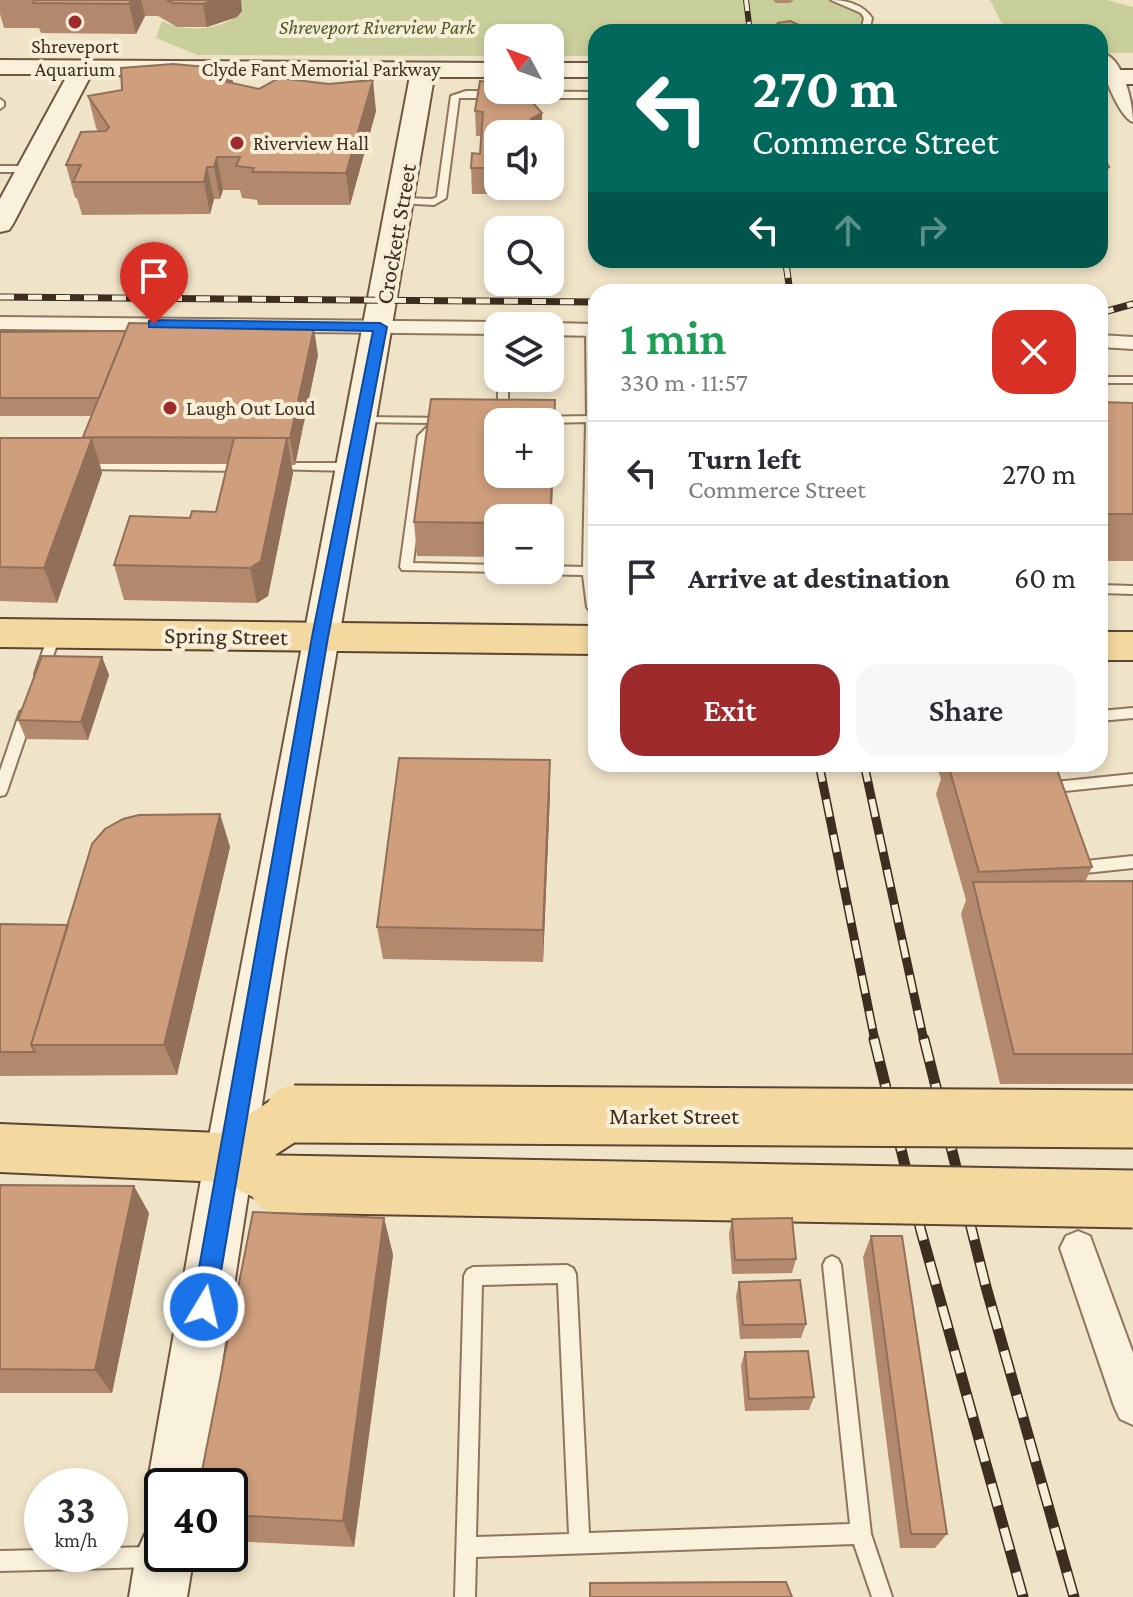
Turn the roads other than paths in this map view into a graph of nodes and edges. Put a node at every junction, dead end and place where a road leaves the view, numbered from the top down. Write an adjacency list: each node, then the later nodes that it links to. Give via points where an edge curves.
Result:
1 (835, 0): 2 (lane, via 864,11)
2 (867, 24)
3 (1133, 60): 10 (street)
4 (0, 67): 5 (street, Clyde Fant Memorial Parkway)
5 (83, 68): 6 (street, Clyde Fant Memorial Parkway); 14 (street)
6 (423, 70): 7 (street, Clyde Fant Memorial Parkway); 15 (street, Crockett Street)
7 (484, 70)
8 (564, 70): 9 (street)
9 (588, 70)
10 (1110, 70): 12 (street)
11 (588, 95): 15 (lane, via 455,96 441,198)
12 (1133, 117)
13 (0, 169): 14 (lane)
14 (29, 169): 16 (street)
15 (401, 201): 18 (street, Crockett Street)
16 (0, 224)
17 (0, 323): 18 (street)
18 (380, 327): 19 (street); 28 (street, Crockett Street)
19 (484, 328)
20 (564, 329): 21 (street)
21 (588, 330)
22 (1108, 341): 23 (street)
23 (1133, 343)
24 (1108, 380): 25 (lane)
25 (1133, 380)
26 (564, 419): 27 (lane)
27 (588, 419)
28 (362, 420): 29 (lane); 32 (street, Crockett Street)
29 (440, 420): 30 (lane); 33 (lane, via 424,436 406,567)
30 (456, 420)
31 (77, 466): 32 (lane)
32 (352, 467): 41 (street, Crockett Street)
33 (484, 569)
34 (564, 571): 35 (lane)
35 (588, 571)
36 (1108, 589): 37 (lane)
37 (1133, 590)
38 (588, 629): 41 (main road, Spring Street)
39 (0, 633): 40 (main road, Spring Street)
40 (55, 633): 41 (main road, Spring Street); 48 (lane)
41 (320, 637): 53 (street, Crockett Street)
42 (1108, 646): 43 (main road)
43 (1133, 646)
44 (1133, 713): 45 (lane)
45 (1108, 715)
46 (1133, 779): 47 (lane)
47 (1055, 787)
48 (0, 791)
49 (1133, 862): 50 (lane)
50 (1076, 868)
51 (1133, 1119): 53 (main road, Market Street, bridge, via 294,1114)
52 (0, 1148): 53 (main road)
53 (227, 1158): 54 (main road, bridge, via 278,1184); 58 (street, Crockett Street)
54 (1133, 1199)
55 (1078, 1248): 57 (street)
56 (832, 1265): 59 (lane)
57 (1133, 1406)
58 (178, 1468)
59 (861, 1534): 60 (lane); 65 (lane)
60 (579, 1542): 61 (lane); 61 (lane, via 567,1274 473,1276)
61 (466, 1547): 64 (lane)
62 (0, 1561): 63 (lane)
63 (144, 1568)
64 (465, 1597)
65 (882, 1597)

